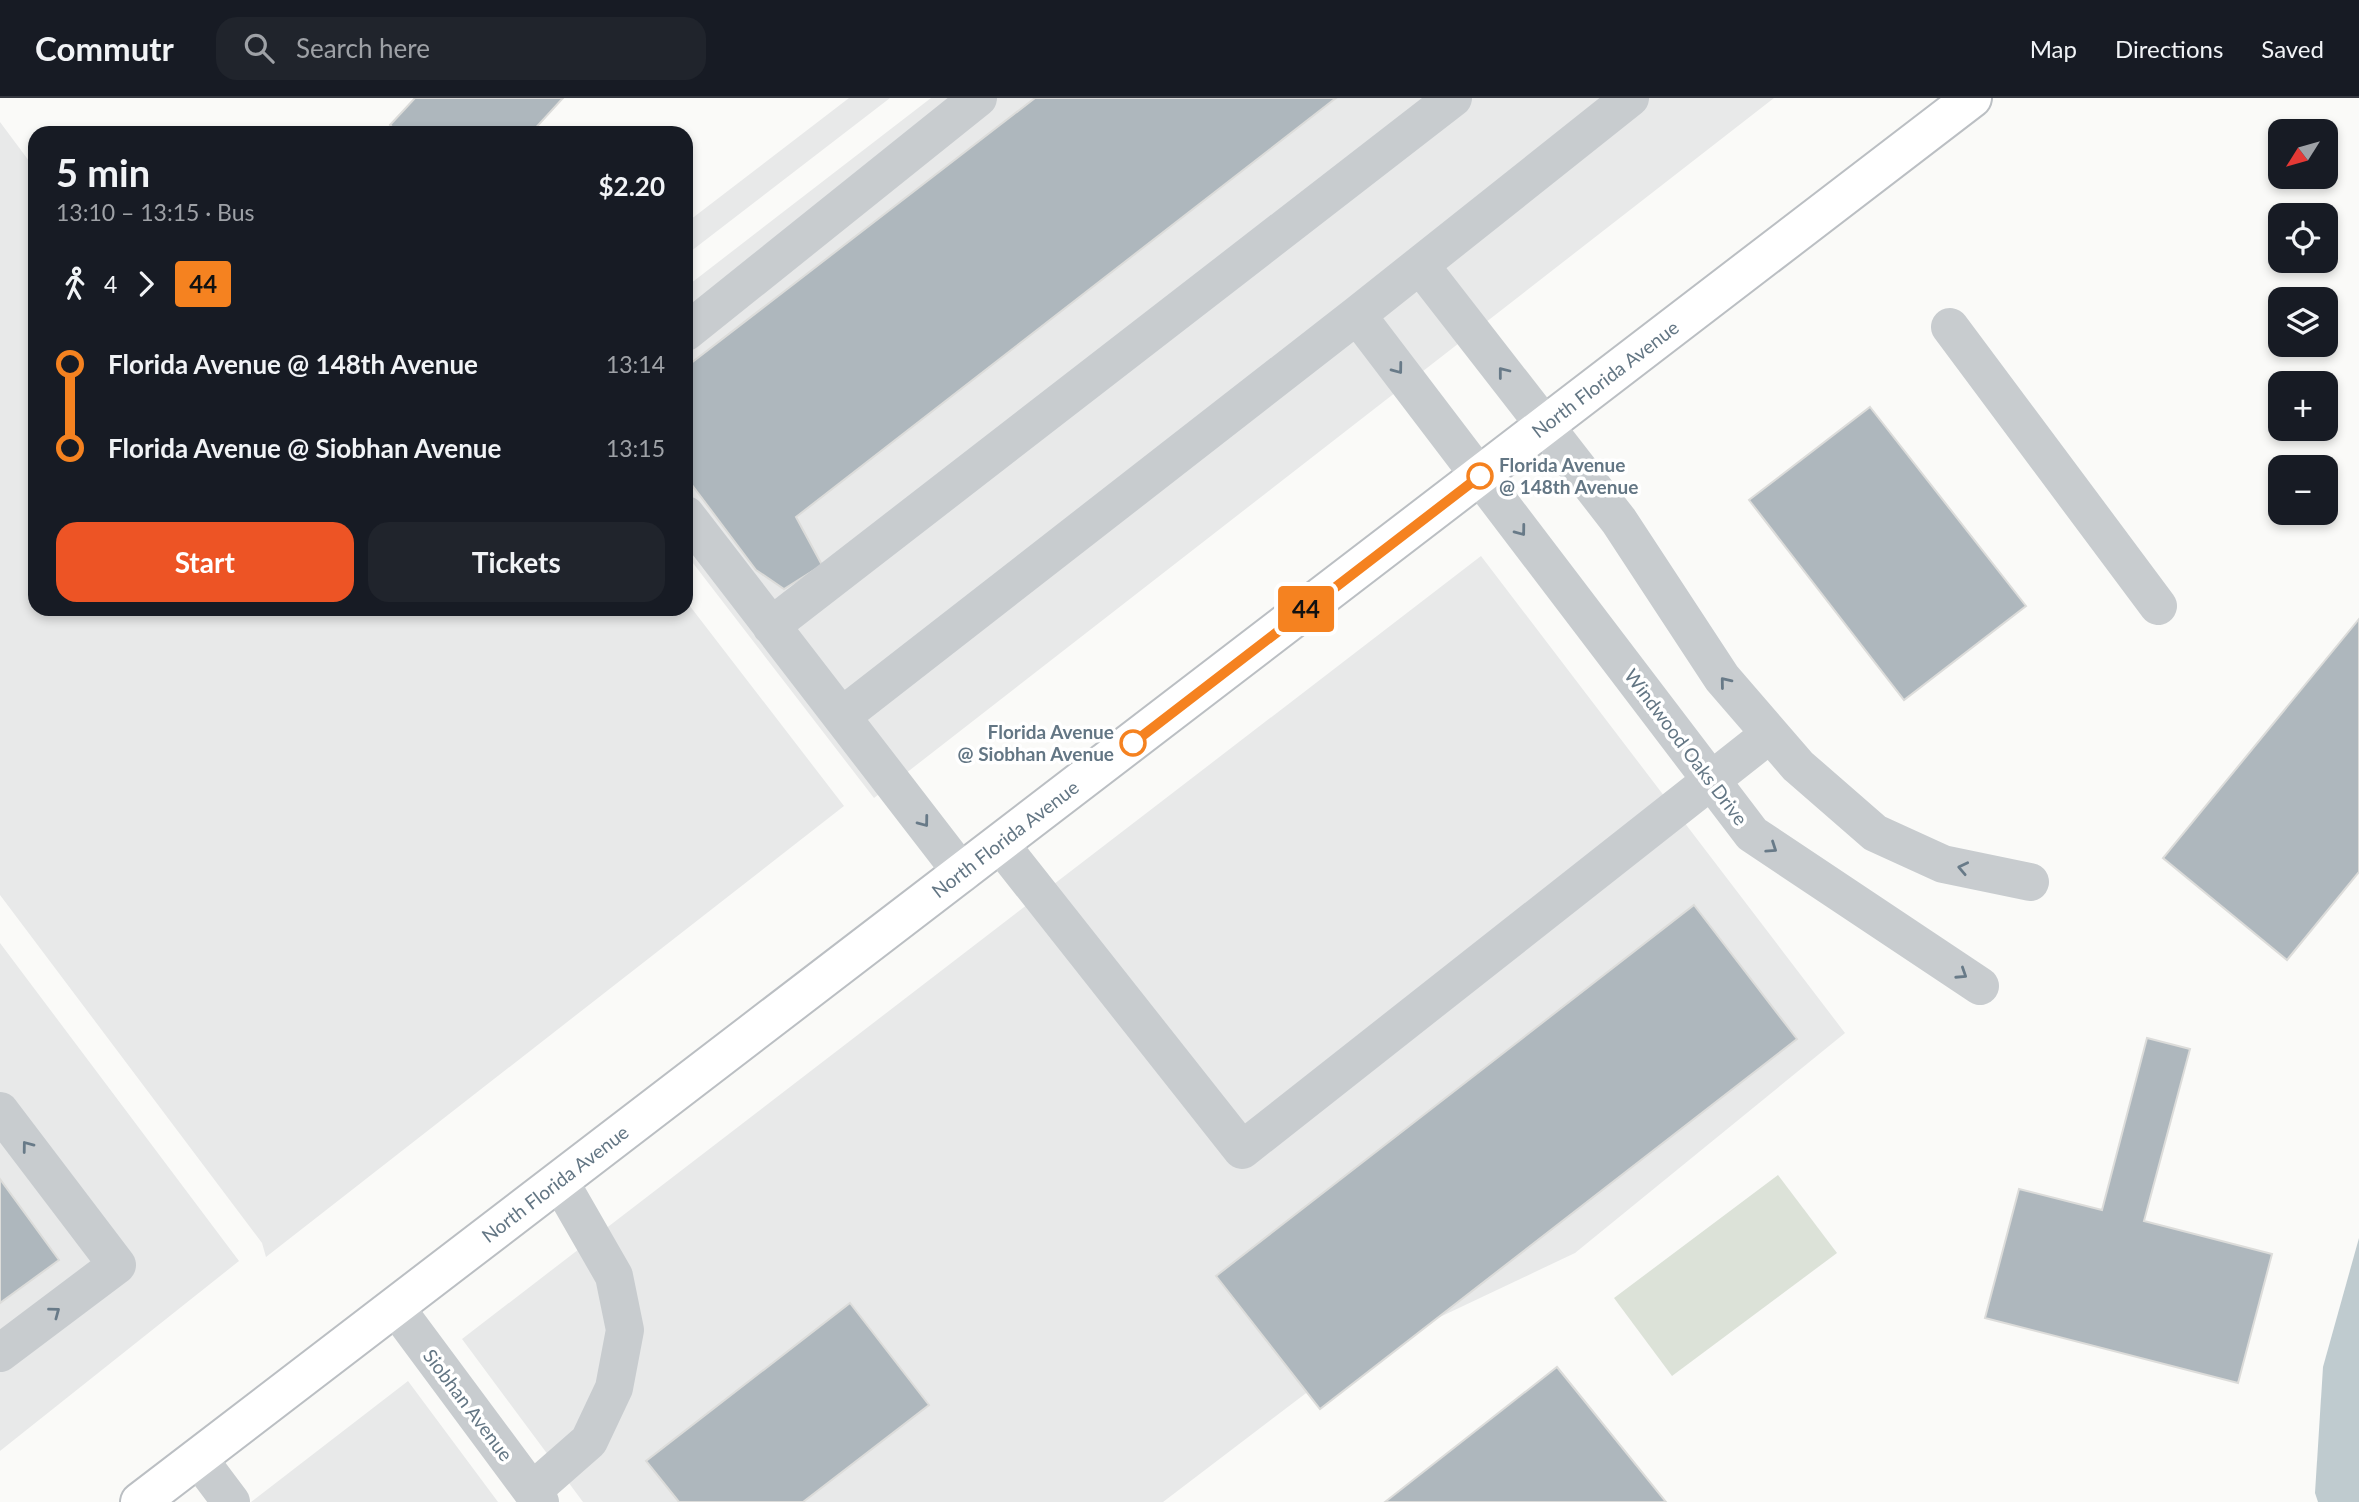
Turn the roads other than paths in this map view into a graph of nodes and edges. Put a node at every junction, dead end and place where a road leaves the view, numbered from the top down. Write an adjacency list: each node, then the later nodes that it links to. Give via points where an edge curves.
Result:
1 (978, 98): 7 (street)
2 (1453, 98): 13 (street)
3 (1629, 98): 5 (street)
4 (1972, 98): 9 (main road, North Florida Avenue)
5 (1420, 265): 6 (street); 9 (street, one-way to 5)
6 (1357, 315): 10 (street, Windwood Oaks Drive, one-way to 10); 14 (street)
7 (693, 326)
8 (1950, 327): 12 (street)
9 (1544, 427): 10 (main road, North Florida Avenue); 15 (street, one-way to 9, via 1722,678 1619,521)
10 (1480, 476): 16 (street, Windwood Oaks Drive, one-way to 16); 17 (main road, North Florida Avenue)
11 (693, 524): 13 (street)
12 (2158, 606)
13 (771, 626): 14 (street)
14 (842, 716): 18 (street, one-way to 18)
15 (1770, 734): 16 (street); 19 (street, one-way to 15, via 1943,864 1875,833 1798,766)
16 (1711, 780): 17 (street, via 1242,1150); 20 (street, Windwood Oaks Drive, one-way to 20, via 1752,834)
17 (1000, 844): 18 (main road, North Florida Avenue)
18 (962, 873): 22 (main road, North Florida Avenue)
19 (2030, 882)
20 (1980, 986)
21 (0, 1111): 24 (street, one-way to 21, via 117,1265)
22 (560, 1182): 23 (main road, North Florida Avenue); 26 (street, via 614,1276 625,1330 614,1388 589,1441)
23 (396, 1308): 25 (main road, North Florida Avenue); 26 (street, Siobhan Avenue)
24 (0, 1353)
25 (198, 1458): 27 (main road, North Florida Avenue); 28 (street)
26 (536, 1496)
27 (140, 1502)
28 (231, 1502)

